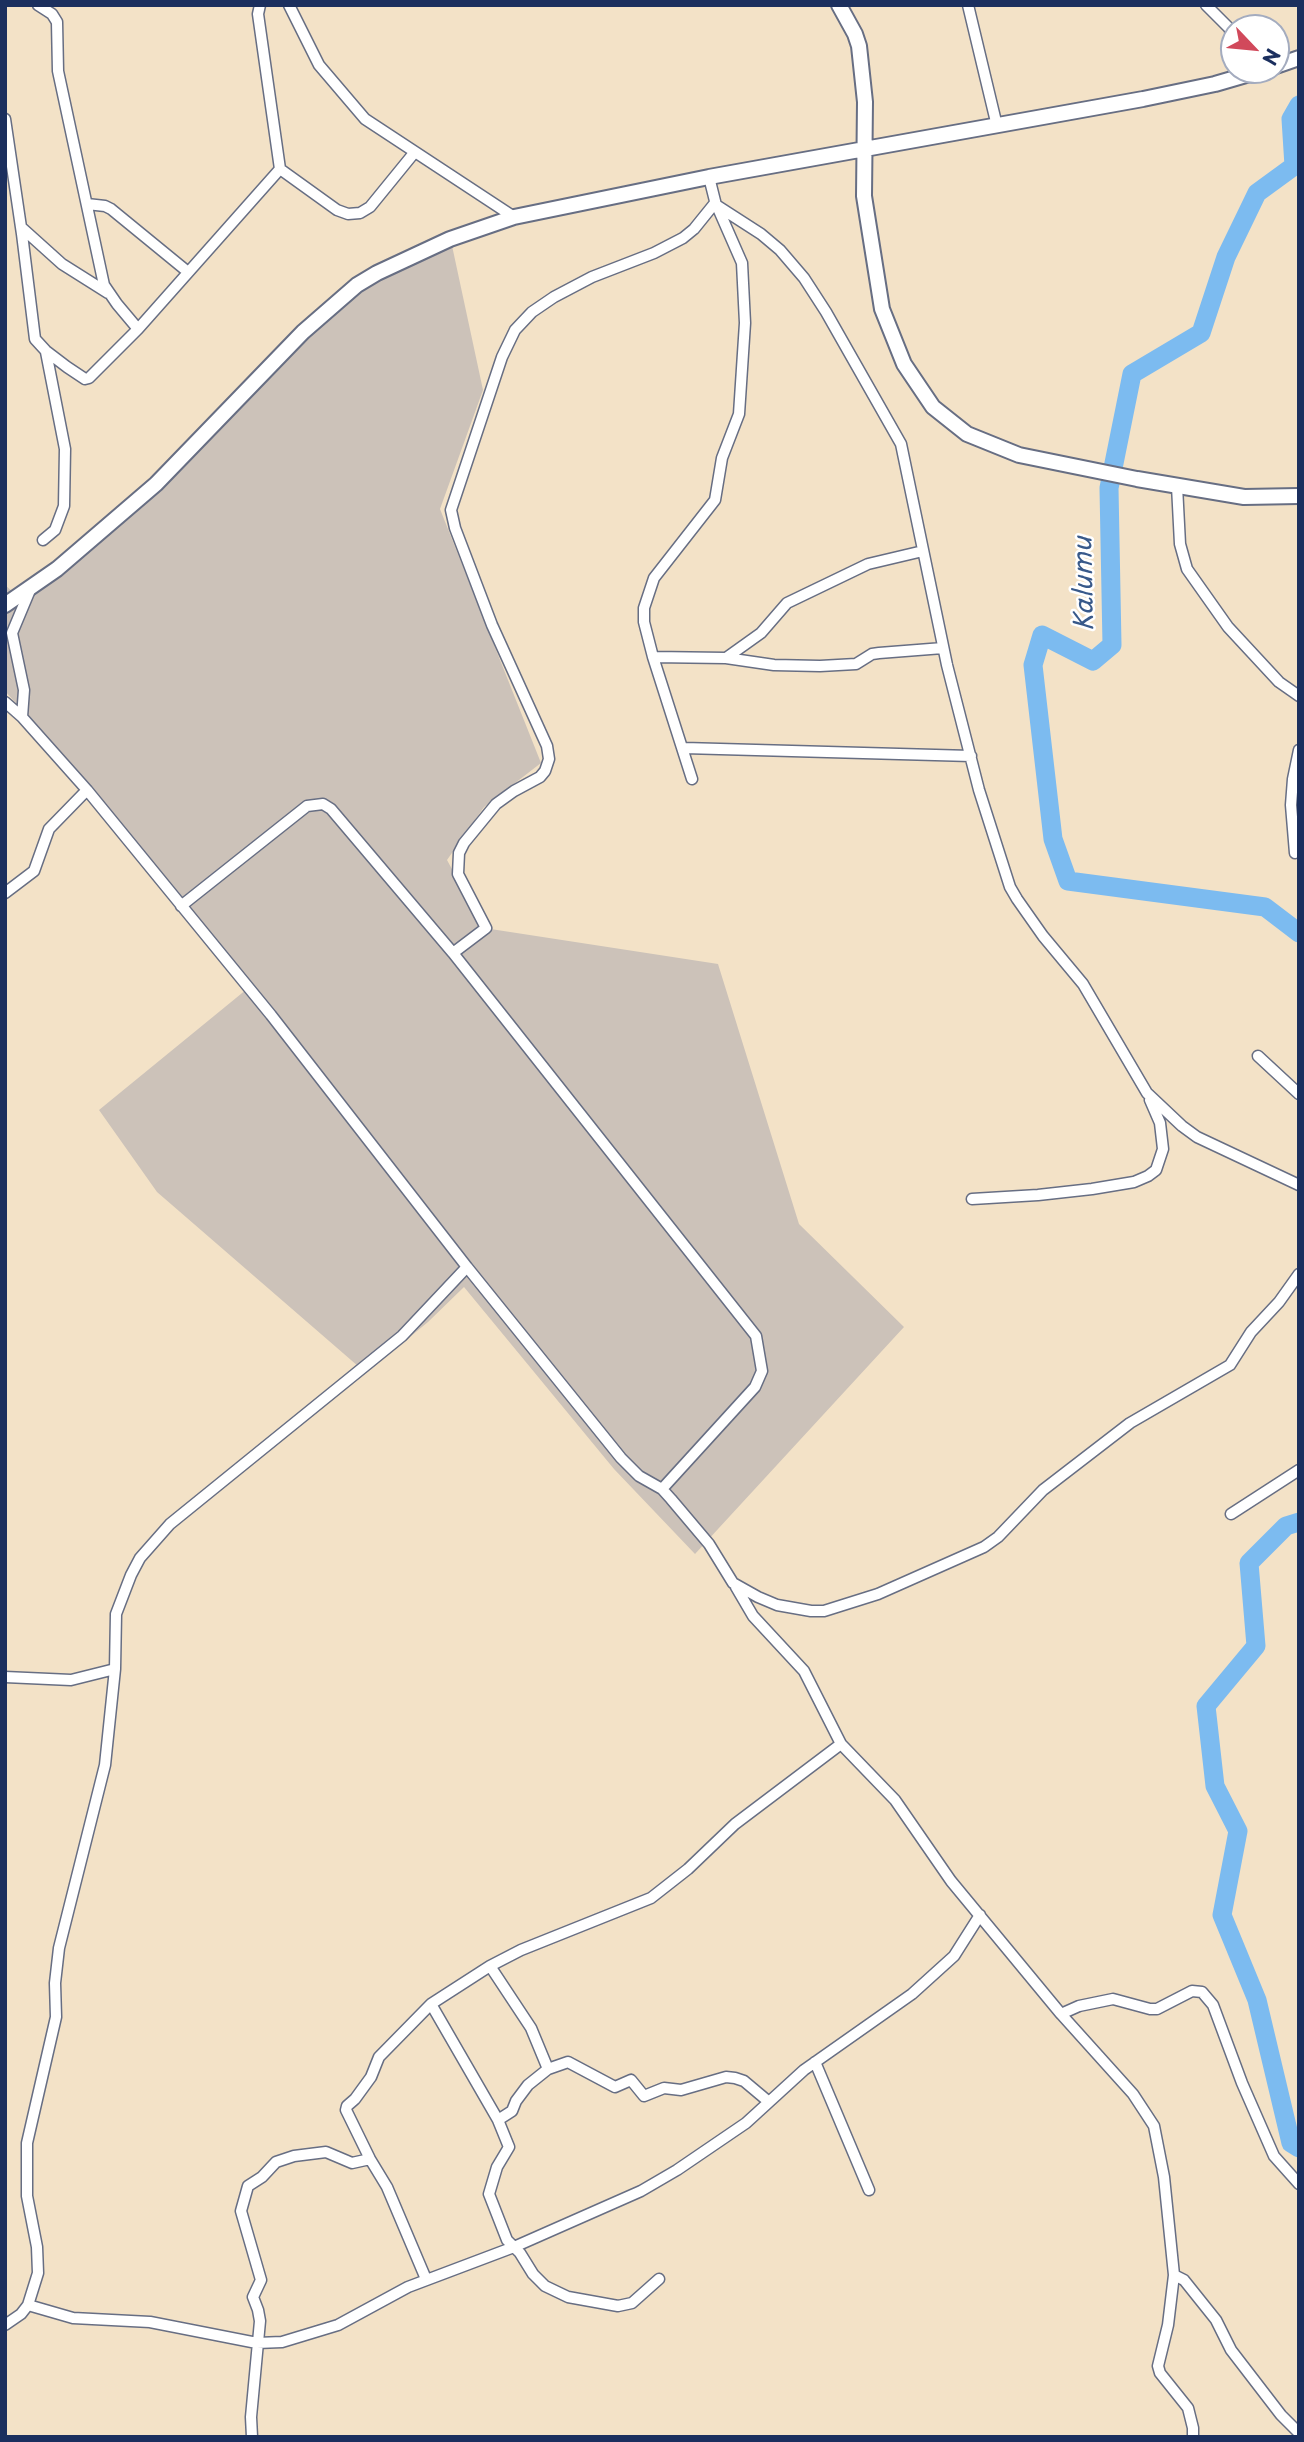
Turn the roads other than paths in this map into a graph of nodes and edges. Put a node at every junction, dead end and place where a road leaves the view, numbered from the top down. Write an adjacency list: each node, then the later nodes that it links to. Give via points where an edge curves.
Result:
1 (38, 5): 15 (street, via 57,22 58,71)
2 (260, 5): 13 (street)
3 (289, 5): 12 (street, via 324,74 372,125)
4 (839, 5): 11 (street, via 859,46)
5 (968, 5): 10 (street)
6 (1206, 5): 7 (street)
7 (1220, 17)
8 (1220, 79): 10 (street)
9 (5, 119): 18 (street)
10 (998, 126): 11 (street)
11 (864, 149): 14 (street); 23 (street, via 864,196 882,309 904,364 933,407 967,434 1019,455)
12 (414, 153): 13 (street, via 360,213 337,210); 17 (street)
13 (280, 169): 19 (street)
14 (709, 177): 16 (street); 17 (street)
15 (87, 204): 19 (street, via 111,209); 20 (street)
16 (715, 204): 26 (street, via 780,250 826,312 901,444); 30 (street, via 741,263 745,323 739,414 722,458 715,500 654,578 644,603); 43 (street, via 683,238 592,277 532,312 515,330 502,357 451,510 492,625 547,746 549,760 540,777 496,804 459,853 458,874 486,928)
17 (514, 217): 27 (street, via 450,239 357,285 293,342 156,484)
18 (22, 228): 20 (street, via 62,264); 22 (street, via 33,332)
19 (188, 272): 21 (street)
20 (108, 293): 21 (street)
21 (138, 328): 22 (street, via 89,378)
22 (46, 351): 25 (street, via 65,449 64,506 55,530)
23 (1177, 486): 24 (street, via 1244,497); 32 (street, via 1186,569 1228,627 1279,682)
24 (1299, 496)
25 (43, 540)
26 (923, 551): 29 (street); 31 (street, via 868,564 787,603 761,634)
27 (30, 590): 28 (street); 34 (street, via 12,633 24,690)
28 (5, 605)
29 (943, 648): 31 (street, via 878,653 856,664 820,666); 37 (street)
30 (653, 657): 31 (street); 35 (street)
31 (726, 658)
32 (1299, 696)
33 (5, 702): 34 (street)
34 (22, 717): 39 (street)
35 (684, 748): 37 (street); 38 (street)
36 (1299, 750): 40 (street, via 1291,805)
37 (971, 756): 45 (street, via 1010,887 1083,984)
38 (692, 779)
39 (87, 790): 41 (street, via 49,829 34,871); 42 (street)
40 (1295, 853)
41 (5, 892)
42 (181, 906): 43 (street, via 307,806 323,804); 49 (street, via 315,1069)
43 (453, 953): 52 (street, via 756,1336 762,1371 755,1387)
44 (1258, 1056): 46 (street)
45 (1147, 1093): 47 (street, via 1197,1137); 48 (street, via 1160,1123 1163,1149 1156,1170 1148,1176 1092,1189)
46 (1299, 1094)
47 (1299, 1185)
48 (972, 1199)
49 (467, 1268): 52 (street, via 621,1458 639,1476); 55 (street, via 401,1336 185,1510 152,1542 131,1575 116,1614)
50 (1299, 1274): 54 (street, via 1230,1365 1130,1423 1043,1490 984,1547 878,1594 824,1611 777,1605)
51 (1299, 1470): 53 (street)
52 (662, 1489): 54 (street, via 709,1544)
53 (1231, 1514)
54 (733, 1583): 57 (street, via 754,1616 804,1671)
55 (115, 1670): 56 (street, via 71,1680); 73 (street, via 106,1765 59,1948 56,2017 26,2143 27,2196 38,2260)
56 (5, 1677)
57 (841, 1744): 58 (street, via 895,1800); 59 (street, via 735,1824 651,1898)
58 (980, 1915): 61 (street); 62 (street, via 954,1956 912,1994)
59 (490, 1966): 60 (street); 63 (street, via 531,2028)
60 (431, 2004): 65 (street); 66 (street, via 379,2057 372,2077 347,2106)
61 (1061, 2014): 67 (street, via 1113,1999 1157,2008 1192,1991 1202,1992 1213,2005 1274,2155); 70 (street, via 1133,2094 1154,2126)
62 (815, 2062): 64 (street); 68 (street)
63 (548, 2069): 64 (street, via 568,2062 615,2087 632,2081 644,2096 664,2088 681,2090 735,2078); 65 (street, via 528,2085 512,2111)
64 (769, 2102): 69 (street, via 746,2123 641,2191)
65 (498, 2120): 69 (street, via 509,2147 489,2194)
66 (370, 2159): 71 (street, via 387,2187); 75 (street, via 352,2163 326,2152 294,2156 276,2162 249,2184 241,2211 261,2278 253,2297 260,2319)
67 (1299, 2184)
68 (869, 2190)
69 (514, 2248): 71 (street); 72 (street, via 538,2281 568,2297 626,2305)
70 (1174, 2275): 76 (street, via 1184,2280 1216,2320 1231,2350); 78 (street, via 1158,2366 1188,2408)
71 (426, 2279): 75 (street, via 338,2325 282,2342)
72 (659, 2279)
73 (28, 2305): 74 (street); 75 (street, via 73,2318 150,2322)
74 (5, 2325)
75 (257, 2343): 77 (street)
76 (1299, 2433)
77 (252, 2437)
78 (1193, 2437)

